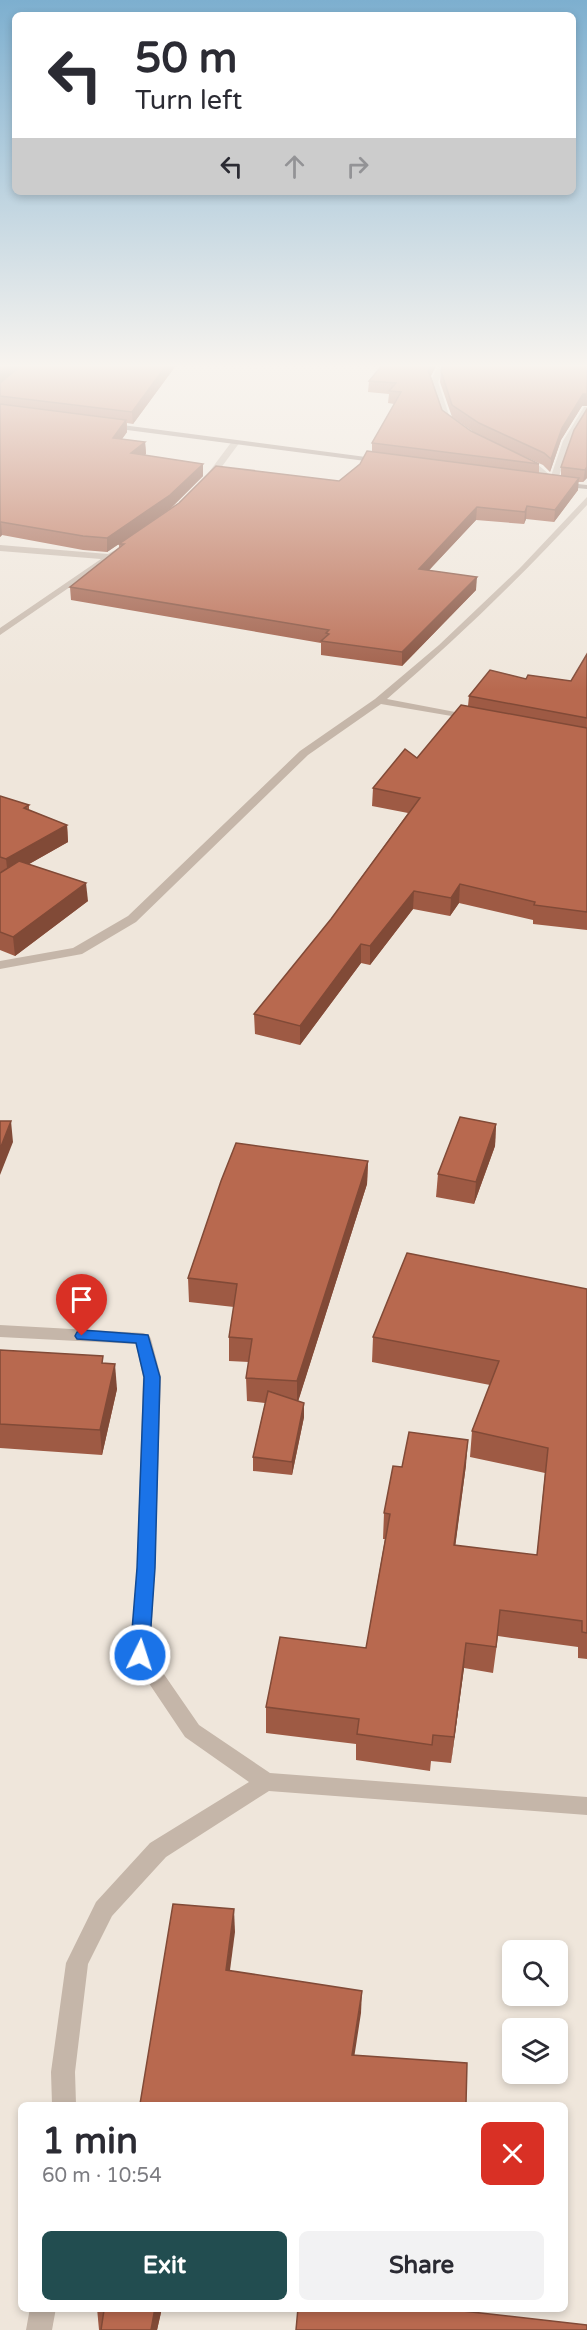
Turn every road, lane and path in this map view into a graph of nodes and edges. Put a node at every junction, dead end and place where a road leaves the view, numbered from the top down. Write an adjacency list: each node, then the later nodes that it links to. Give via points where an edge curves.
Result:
1 (213, 472): 7 (street)
2 (542, 472): 5 (street)
3 (557, 472): 5 (street)
4 (535, 481): 5 (main road)
5 (553, 483): 6 (main road)
6 (587, 487)
7 (199, 489)
8 (587, 500): 13 (street, via 523,570)
9 (128, 544): 11 (street)
10 (0, 548): 11 (street)
11 (109, 557): 12 (street)
12 (0, 632)
13 (379, 701): 14 (street); 15 (street, via 304,753 132,919 77,951)
14 (483, 721)
15 (0, 965)
16 (0, 1331): 17 (street, via 143,1338 152,1377 140,1655 192,1731)
17 (266, 1782): 18 (street); 19 (street, via 158,1850 104,1909 77,1963 63,2072)
18 (587, 1806)
19 (64, 2102)
20 (42, 2312): 21 (street)
21 (39, 2330)

